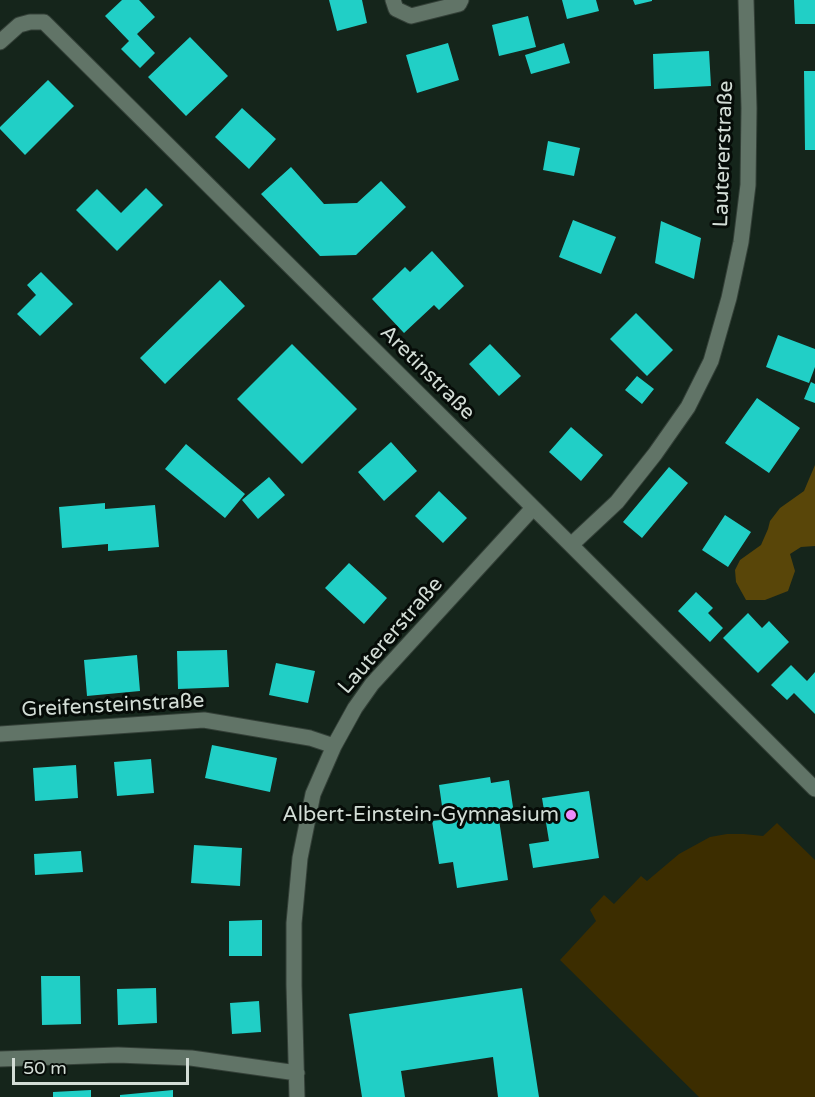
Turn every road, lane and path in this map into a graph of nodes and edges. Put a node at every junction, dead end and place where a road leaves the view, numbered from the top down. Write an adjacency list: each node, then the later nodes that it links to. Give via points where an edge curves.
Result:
1 (393, 0): 2 (street, via 396,9 411,16 459,4)
2 (460, 0)
3 (746, 0): 6 (street, Lautererstraße, via 748,185 732,287 711,361 688,406 655,454 617,502)
4 (0, 42): 5 (street, Aretinstraße, via 19,25 44,22)
5 (534, 508): 6 (street, Aretinstraße); 8 (street, Lautererstraße, via 372,684)
6 (571, 545): 9 (street, Aretinstraße)
7 (0, 734): 8 (street, Greifensteinstraße, via 204,720 310,738)
8 (334, 746): 11 (street, Lautererstraße, via 313,794 300,858 294,923)
9 (815, 789)
10 (0, 1059): 11 (street, via 118,1055 191,1058)
11 (297, 1073): 12 (street, Lautererstraße)
12 (297, 1097)

